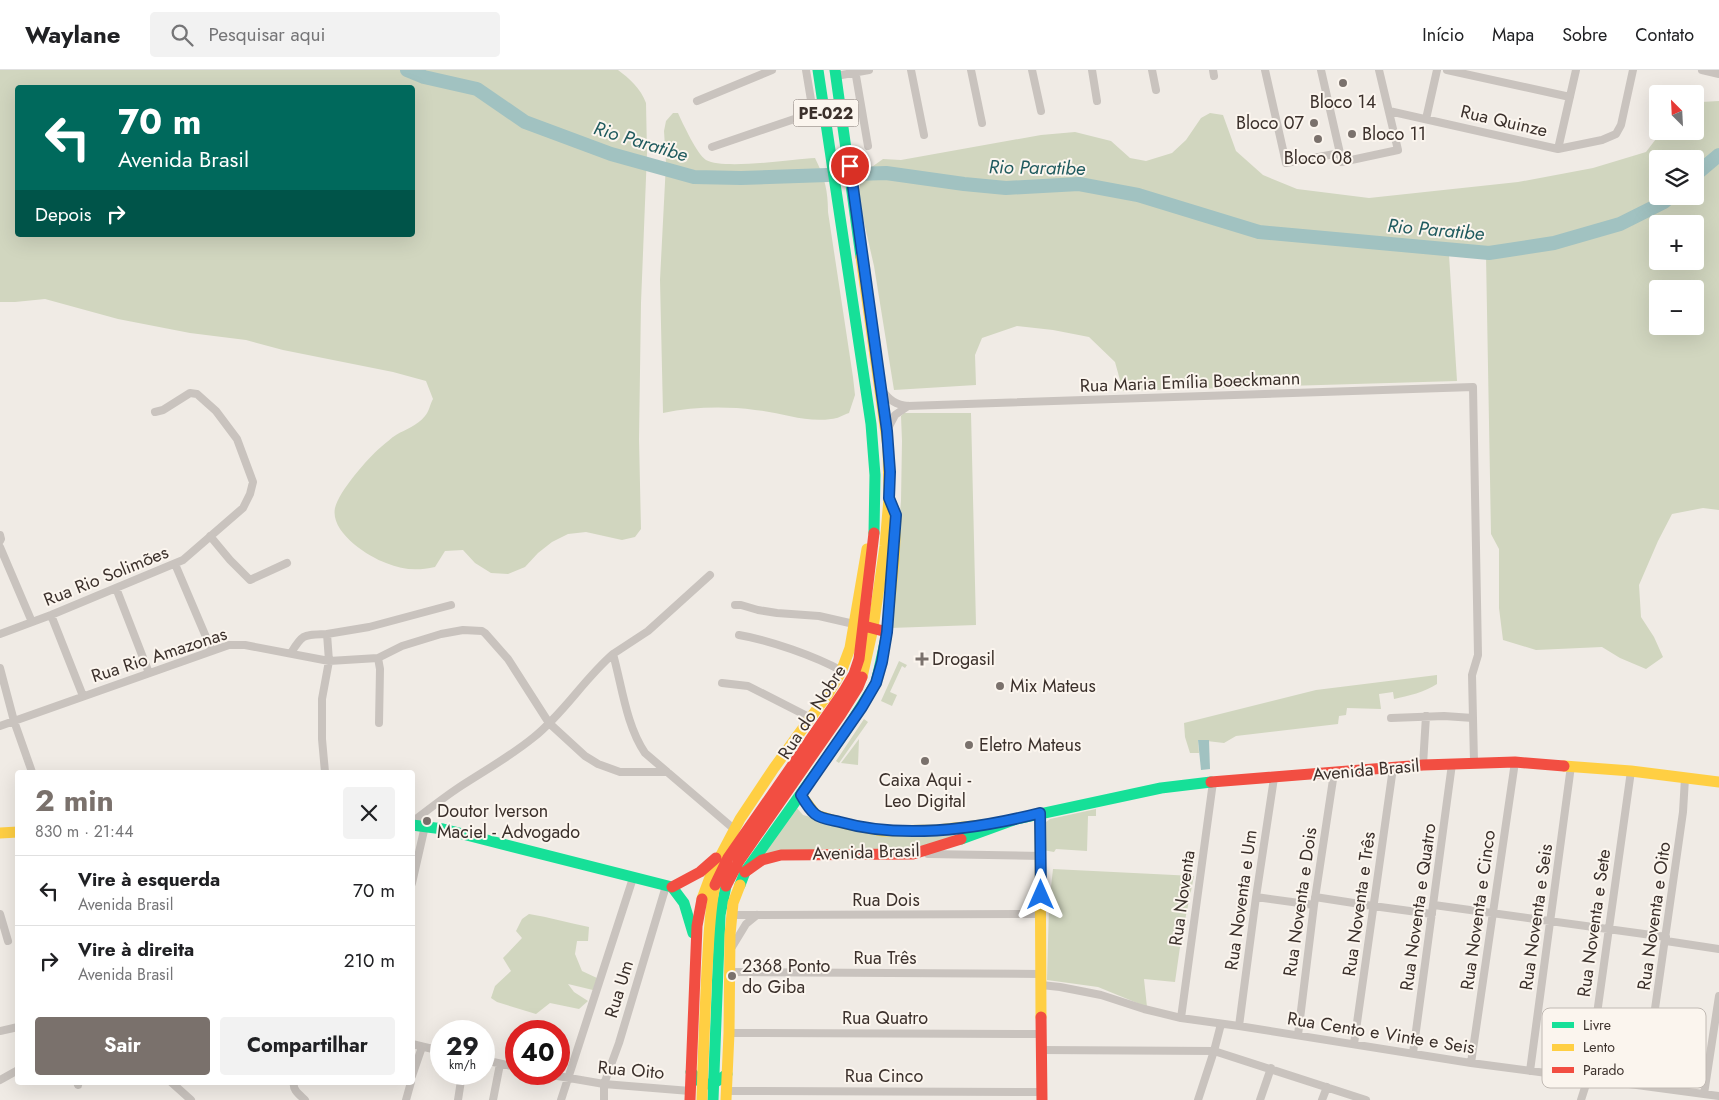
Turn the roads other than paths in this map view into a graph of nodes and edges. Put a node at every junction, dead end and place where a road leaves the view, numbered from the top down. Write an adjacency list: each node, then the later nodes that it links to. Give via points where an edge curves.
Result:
1 (772, 70): 23 (street)
2 (806, 70): 27 (street, via 808,92)
3 (818, 70): 30 (main road, PE-022)
4 (869, 70): 18 (street)
5 (911, 70): 31 (street)
6 (971, 70): 29 (street)
7 (1032, 70): 25 (street)
8 (1092, 70): 24 (street)
9 (1152, 70): 21 (street)
10 (1265, 70): 35 (street, via 1286,163)
11 (1321, 70): 35 (street)
12 (1379, 70): 26 (street)
13 (1437, 70): 28 (street)
14 (1448, 70): 22 (street)
15 (1576, 70): 22 (street)
16 (1633, 70): 34 (street, Rua Quinze, via 1618,132 1611,137)
17 (1702, 70): 20 (street)
18 (855, 71): 19 (street); 32 (street)
19 (836, 73): 36 (main road, PE-022)
20 (1719, 74)
21 (1156, 90)
22 (1570, 97): 34 (street)
23 (697, 101)
24 (1098, 101)
25 (1041, 111)
26 (1389, 111): 28 (street, Rua Quinze); 35 (street, via 1398,150 1342,162)
27 (815, 112): 30 (street); 33 (street)
28 (1426, 119): 34 (street, Rua Quinze)
29 (982, 123)
30 (829, 129): 53 (main road, PE-022, via 874,446 875,523)
31 (924, 134)
32 (868, 146)
33 (712, 147)
34 (1558, 149)
35 (1340, 152)
36 (881, 387): 37 (street, via 891,400); 39 (main road, PE-022)
37 (908, 406): 39 (street, via 895,415); 71 (street, Rua Maria Emília Boeckmann, via 1473,387 1478,655 1472,675)
38 (155, 412): 41 (street, Rua Rio Solimões, via 187,394 195,393 216,411 237,439 250,472 252,488 243,508)
39 (887, 431): 40 (main road, PE-022)
40 (889, 498): 53 (main road, PE-022, via 885,546); 54 (main road, PE-022, via 896,515)
41 (212, 534): 45 (street, Rua Rio Solimões); 46 (street, via 230,560 250,580)
42 (0, 536): 43 (street)
43 (0, 541)
44 (0, 547): 52 (street)
45 (175, 564): 48 (street, Rua Rio Solimões); 58 (street)
46 (287, 564)
47 (710, 574): 60 (street, via 648,631)
48 (116, 588): 51 (street, Rua Rio Solimões); 65 (street)
49 (451, 605): 56 (street, via 369,627)
50 (735, 605): 53 (street, via 819,616)
51 (50, 615): 52 (street, Rua Rio Solimões); 67 (street)
52 (32, 622): 55 (street, Rua Rio Solimões)
53 (863, 626): 54 (main road); 64 (main road, Rua do Nobre); 85 (main road, PE-022, via 854,674); 117 (main road, PE-022, via 864,669 858,687 739,861 727,884)
54 (887, 632): 93 (main road, PE-022, via 876,683)
55 (0, 634)
56 (327, 634): 59 (street, via 305,635); 62 (street)
57 (739, 635): 64 (street, via 828,663)
58 (212, 651): 59 (street, Rua Rio Amazonas, via 234,645); 65 (street, Rua Rio Amazonas)
59 (291, 653): 62 (street, Rua Rio Amazonas)
60 (613, 654): 74 (street); 87 (street, via 638,742)
61 (378, 658): 62 (street, Rua Rio Amazonas); 73 (street); 74 (street, Rua Rio Amazonas, via 402,646 441,634 463,630 485,632 508,659)
62 (329, 661): 84 (street, via 322,698)
63 (0, 668): 72 (street)
64 (842, 671): 69 (main road, Rua do Nobre)
65 (149, 673): 67 (street, Rua Rio Amazonas)
66 (722, 683): 69 (street, via 748,686)
67 (83, 696): 72 (street, Rua Rio Amazonas)
68 (1426, 716): 70 (street); 71 (street); 80 (street)
69 (811, 718): 78 (main road, Rua do Nobre)
70 (1391, 718)
71 (1472, 718): 76 (street)
72 (14, 721): 75 (street, Rua Rio Amazonas); 83 (street)
73 (379, 723)
74 (550, 723): 87 (street, via 585,756 605,767 620,772); 96 (street)
75 (0, 726)
76 (1474, 762): 77 (main road, Avenida Brasil); 79 (main road, Avenida Brasil)
77 (1515, 762): 81 (main road, Avenida Brasil); 116 (street, Rua Noventa e Cinco)
78 (778, 764): 85 (main road); 99 (main road, Rua do Nobre)
79 (1452, 764): 80 (main road, Avenida Brasil); 111 (street, Rua Noventa e Quatro)
80 (1423, 765): 82 (main road, Avenida Brasil)
81 (1571, 766): 86 (main road, Avenida Brasil); 119 (street, Rua Noventa e Seis)
82 (1394, 768): 88 (main road, Avenida Brasil); 112 (street, Rua Noventa e Três)
83 (31, 770)
84 (325, 770)
85 (788, 770): 162 (main road, PE-022, via 728,858 716,883 708,953)
86 (1631, 771): 90 (main road, Avenida Brasil); 120 (street, Rua Noventa e Sete)
87 (667, 772): 99 (street)
88 (1334, 773): 89 (main road, Avenida Brasil); 110 (street, Rua Noventa e Dois)
89 (1274, 778): 91 (main road, Avenida Brasil); 109 (street, Rua Noventa e Um)
90 (1685, 778): 92 (main road, Avenida Brasil); 121 (street, Rua Noventa e Oito)
91 (1213, 782): 94 (main road, Avenida Brasil, via 1161,788); 131 (street, Rua Noventa)
92 (1719, 782)
93 (801, 795): 95 (main road, Avenida Brasil, via 816,815 883,831 947,829); 106 (main road, PE-022)
94 (1040, 813): 95 (main road, Avenida Brasil); 103 (main road)
95 (1016, 819): 102 (main road, Avenida Brasil)
96 (415, 821)
97 (415, 824): 98 (main road)
98 (425, 826): 105 (street); 107 (main road)
99 (734, 829): 104 (main road, Rua do Nobre)
100 (15, 832): 101 (main road)
101 (0, 833)
102 (914, 854): 103 (street); 106 (main road, Avenida Brasil, via 781,855 762,860)
103 (1042, 856): 114 (main road)
104 (718, 857): 108 (main road, Rua do Nobre, via 700,872); 123 (main road, Rua do Nobre, via 700,903)
105 (415, 870)
106 (745, 872): 117 (main road, PE-022)
107 (633, 878): 108 (main road); 156 (street)
108 (669, 887): 123 (main road, Rua do Nobre, via 686,903); 161 (street, Rua Um)
109 (1256, 897): 110 (street); 133 (street, Rua Noventa e Um)
110 (1314, 901): 112 (street); 138 (street, Rua Noventa e Dois)
111 (1434, 905): 115 (street, Rua Noventa e Quatro); 116 (street)
112 (1373, 906): 115 (street); 139 (street, Rua Noventa e Três)
113 (0, 914): 122 (street)
114 (1041, 914): 118 (street, Rua Dois); 127 (main road)
115 (1432, 914): 145 (street, Rua Noventa e Quatro)
116 (1492, 914): 119 (street); 147 (street, Rua Noventa e Cinco)
117 (726, 915): 118 (street, Rua Dois); 125 (main road); 162 (main road, PE-022, via 717,964)
118 (758, 915): 125 (street, via 746,924)
119 (1551, 921): 120 (street); 152 (street, Rua Noventa e Seis)
120 (1608, 929): 121 (street); 129 (street, Rua Noventa e Sete)
121 (1666, 939): 124 (street); 130 (street, Rua Noventa e Oito)
122 (8, 941)
123 (696, 947): 154 (main road, Rua do Nobre)
124 (1719, 949)
125 (730, 951): 126 (main road)
126 (730, 972): 127 (street, Rua Três); 136 (main road)
127 (1041, 979): 131 (street, Rua Cento e Vinte e Seis, via 1060,987); 137 (main road)
128 (1719, 996): 160 (street)
129 (1597, 1008)
130 (1656, 1008)
131 (1181, 1018): 132 (street, Rua Cento e Vinte e Seis)
132 (1221, 1024): 133 (street, Rua Cento e Vinte e Seis); 144 (street)
133 (1239, 1026): 138 (street, Rua Cento e Vinte e Seis)
134 (15, 1028): 135 (street)
135 (0, 1032)
136 (729, 1033): 137 (street, Rua Quatro); 157 (main road)
137 (1042, 1034): 143 (main road)
138 (1298, 1035): 139 (street, Rua Cento e Vinte e Seis)
139 (1354, 1044): 145 (street, Rua Cento e Vinte e Seis)
140 (415, 1045): 141 (street)
141 (422, 1047): 142 (street); 150 (street)
142 (430, 1049)
143 (1041, 1050): 144 (street); 175 (main road)
144 (1214, 1051): 151 (street); 186 (street)
145 (1413, 1053): 147 (street, Rua Cento e Vinte e Seis)
146 (495, 1063): 148 (street)
147 (1471, 1063): 152 (street, Rua Cento e Vinte e Seis)
148 (500, 1064): 149 (street); 181 (street)
149 (505, 1065)
150 (415, 1067)
151 (1271, 1068): 168 (street); 187 (street)
152 (1530, 1071): 155 (street, Rua Cento e Vinte e Seis)
153 (15, 1072): 159 (street)
154 (691, 1072): 162 (main road, via 695,1079); 173 (main road, Rua do Nobre)
155 (1542, 1072)
156 (570, 1073)
157 (727, 1074): 162 (main road, via 721,1080); 174 (main road)
158 (570, 1079): 161 (street, Rua Oito)
159 (0, 1080)
160 (1706, 1081)
161 (604, 1084): 173 (street, Rua Oito); 183 (street, Rua Um)
162 (708, 1084): 184 (main road, PE-022); 185 (main road, PE-022)
163 (174, 1085): 177 (street)
164 (293, 1085): 178 (street)
165 (410, 1085): 179 (street)
166 (460, 1085): 180 (street)
167 (566, 1085): 182 (street)
168 (1327, 1087): 188 (street); 189 (street)
169 (1585, 1088): 190 (street, Rua Noventa e Sete)
170 (1659, 1088): 172 (street, Rua Cento e Vinte e Seis)
171 (1705, 1088): 172 (street)
172 (1704, 1094): 176 (street, Rua Cento e Vinte e Seis)
173 (690, 1095)
174 (726, 1095): 175 (street, Rua Cinco)
175 (1042, 1096)
176 (1719, 1096)
177 (191, 1100)
178 (305, 1100)
179 (406, 1100)
180 (458, 1100)
181 (493, 1100)
182 (562, 1100)
183 (604, 1100)
184 (702, 1100)
185 (713, 1100)
186 (1198, 1100)
187 (1260, 1100)
188 (1322, 1100)
189 (1366, 1100)
190 (1581, 1100)

